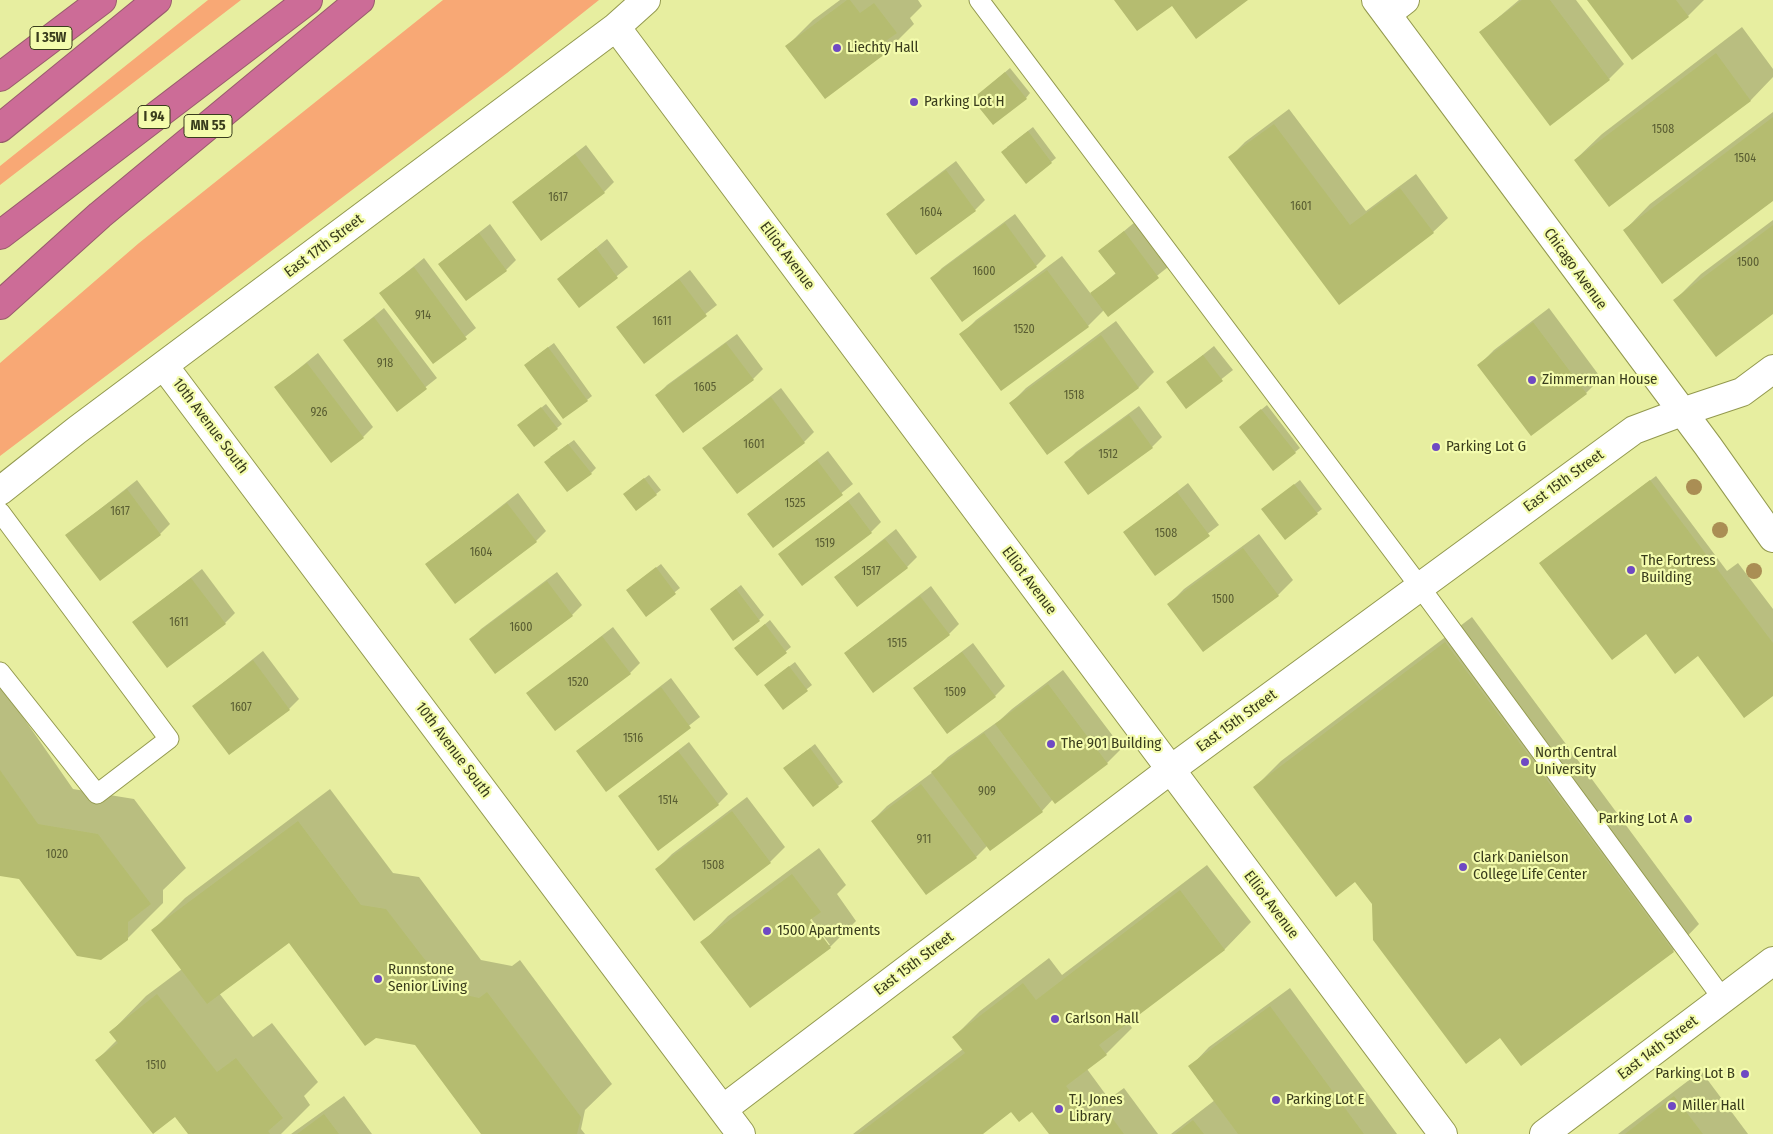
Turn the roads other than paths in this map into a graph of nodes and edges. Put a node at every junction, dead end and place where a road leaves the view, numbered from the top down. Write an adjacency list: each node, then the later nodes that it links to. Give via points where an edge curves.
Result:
1 (102, 0): 9 (highway, I 35W)
2 (157, 0): 10 (highway)
3 (308, 0): 11 (highway, I 94)
4 (360, 0): 12 (highway, MN 55, via 100,215)
5 (646, 0): 8 (street, East 17th Street)
6 (979, 0): 19 (lane)
7 (1389, 5): 15 (street, Chicago Avenue)
8 (616, 27): 13 (street, East 17th Street); 21 (street, Elliot Avenue)
9 (0, 77)
10 (0, 128)
11 (0, 234)
12 (0, 304)
13 (164, 366): 16 (street, East 17th Street); 24 (street, 10th Avenue South)
14 (1773, 369): 15 (street, East 15th Street, via 1742,392)
15 (1682, 412): 18 (street, Chicago Avenue); 19 (street, East 15th Street, via 1634,430)
16 (0, 491)
17 (0, 512): 20 (lane, via 169,739 97,794)
18 (1773, 538)
19 (1420, 586): 21 (street, East 15th Street); 23 (lane)
20 (0, 672)
21 (1170, 770): 24 (street, East 15th Street); 26 (street, Elliot Avenue)
22 (1773, 961): 23 (street, East 14th Street)
23 (1723, 999): 27 (street, East 14th Street)
24 (722, 1109): 25 (street, 10th Avenue South)
25 (741, 1134)
26 (1442, 1134)
27 (1544, 1134)

